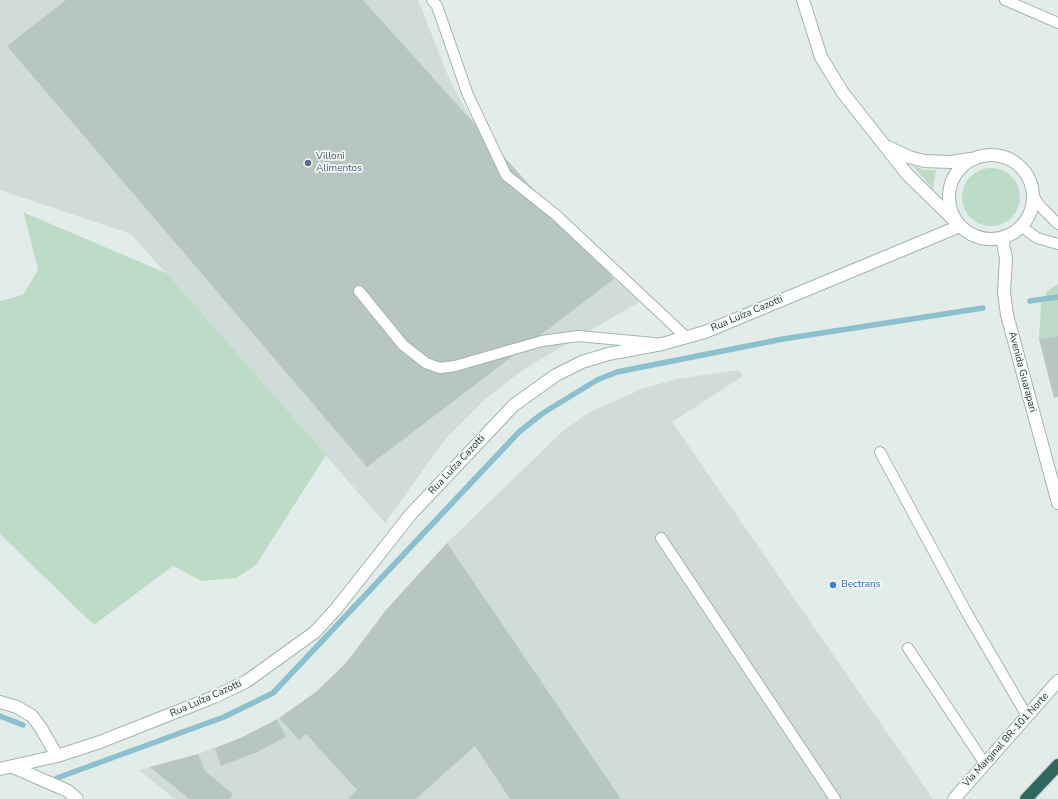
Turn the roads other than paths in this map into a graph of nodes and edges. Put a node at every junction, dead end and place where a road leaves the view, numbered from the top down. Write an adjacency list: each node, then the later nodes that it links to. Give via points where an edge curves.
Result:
1 (432, 0): 14 (lane, via 437,6 468,95 506,175 556,215)
2 (803, 0): 5 (street, via 821,57 843,93)
3 (1005, 0): 4 (lane)
4 (1058, 23)
5 (883, 144): 6 (street, via 909,157 924,161 951,162); 9 (street, via 907,174)
6 (975, 158): 7 (street, via 986,155 1009,159 1026,174); 9 (street, via 965,164 951,183 951,211)
7 (1033, 195): 8 (lane); 10 (street, via 1032,207)
8 (1058, 224)
9 (960, 226): 11 (street, via 979,238); 14 (street, Rua Luíza Cazotti, via 705,332)
10 (1022, 227): 11 (street); 12 (lane, via 1037,238)
11 (1002, 238): 17 (street, Avenida Guarapari, via 1006,258 1004,292 1007,315)
12 (1058, 244)
13 (359, 291): 15 (lane, via 404,344 426,363 440,368 542,341 578,336)
14 (686, 337): 15 (street, Rua Luíza Cazotti)
15 (662, 344): 23 (street, Rua Luíza Cazotti, via 608,354 582,362 556,375 514,405 411,514 336,610 315,632 247,681 143,726)
16 (880, 452): 22 (lane, via 968,615)
17 (1058, 503)
18 (661, 538): 29 (lane)
19 (908, 648): 24 (lane)
20 (1058, 681): 22 (street, Via Marginal BR-101 Norte)
21 (0, 702): 23 (street, via 17,707 32,716 42,728)
22 (1027, 716): 24 (street, Via Marginal BR-101 Norte)
23 (57, 756): 26 (street, Rua Luíza Cazotti)
24 (985, 764): 30 (street, Via Marginal BR-101 Norte)
25 (1058, 765): 31 (highway)
26 (13, 767): 27 (street, Rua Luíza Cazotti); 28 (street, via 68,792)
27 (0, 769)
28 (77, 799)
29 (835, 799)
30 (954, 799)
31 (1026, 799)

